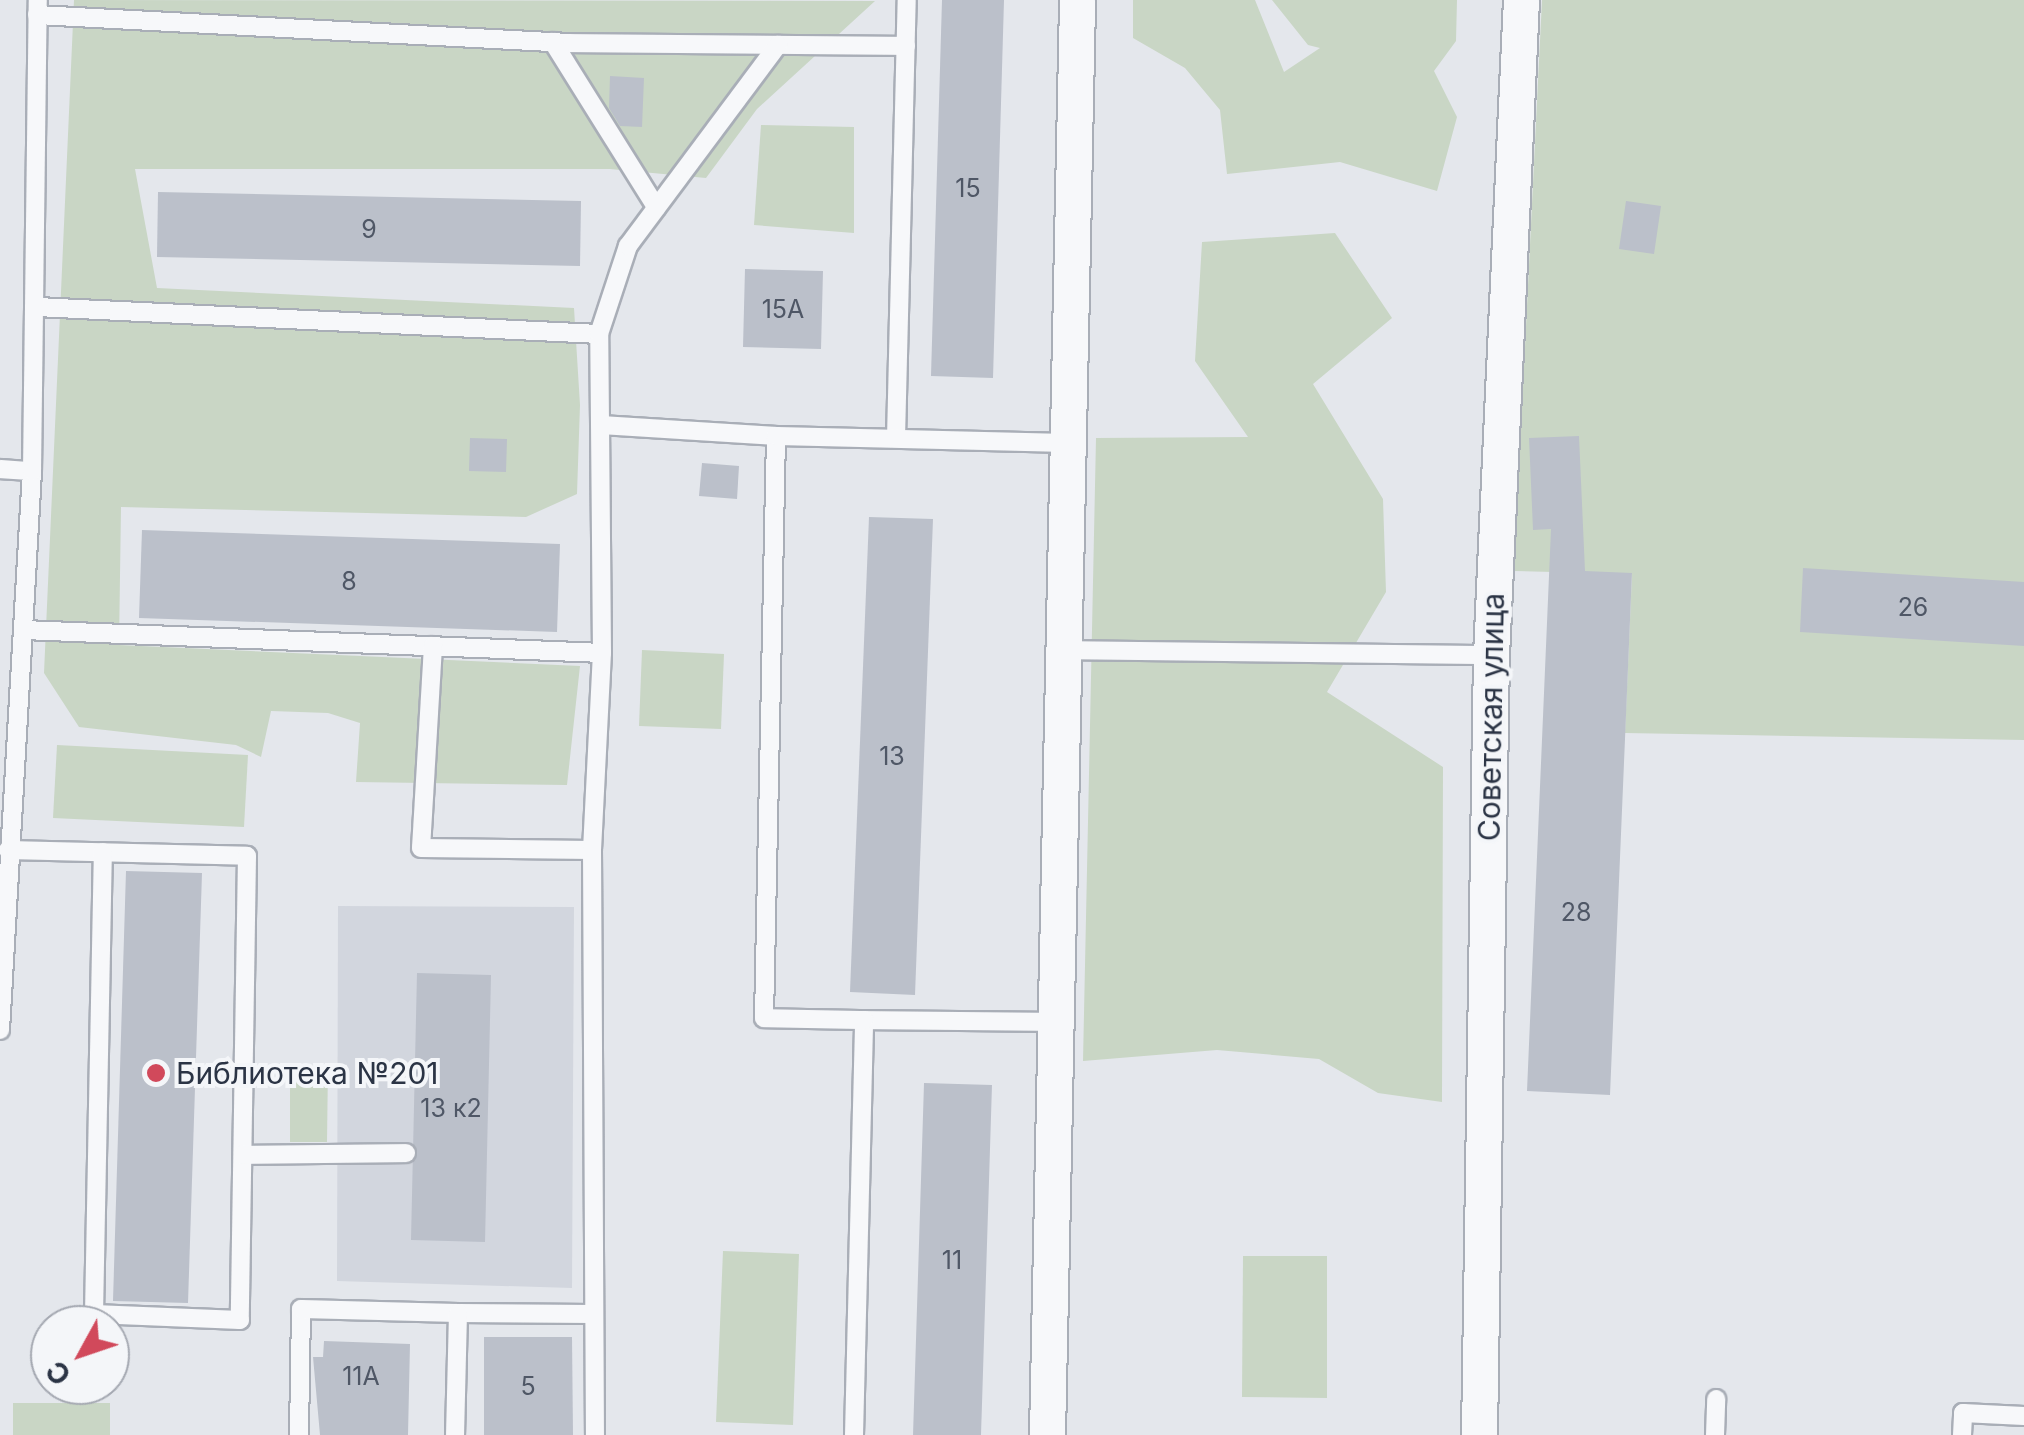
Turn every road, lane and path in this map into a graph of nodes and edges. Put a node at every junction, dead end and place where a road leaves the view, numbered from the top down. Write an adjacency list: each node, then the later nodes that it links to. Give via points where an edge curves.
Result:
1 (908, 0): 7 (lane)
2 (1077, 0): 14 (street)
3 (1521, 0): 21 (street, Советская улица)
4 (38, 8): 5 (lane); 9 (lane)
5 (554, 42): 6 (lane); 8 (lane)
6 (778, 45): 7 (lane); 8 (lane)
7 (906, 46): 13 (lane)
8 (656, 207): 10 (lane, via 628,246)
9 (37, 307): 10 (lane); 16 (lane)
10 (600, 334): 11 (lane)
11 (602, 425): 12 (lane); 20 (lane)
12 (776, 436): 13 (lane); 25 (lane, via 764,1018)
13 (896, 438): 14 (lane)
14 (1068, 444): 19 (street)
15 (0, 469): 16 (lane)
16 (32, 472): 17 (lane)
17 (24, 630): 18 (lane); 22 (lane)
18 (433, 646): 20 (lane); 23 (lane, via 421,848)
19 (1064, 650): 21 (lane); 26 (street)
20 (602, 654): 23 (lane)
21 (1491, 655): 39 (street, Советская улица)
22 (8, 850): 24 (lane); 27 (lane)
23 (592, 850): 31 (lane)
24 (103, 852): 29 (lane, via 247,856); 29 (lane, via 94,1314 240,1320)
25 (864, 1020): 26 (lane); 37 (lane)
26 (1055, 1022): 38 (street)
27 (0, 1030)
28 (406, 1153): 29 (lane)
29 (243, 1155)
30 (458, 1313): 31 (lane); 34 (lane, via 301,1309); 35 (lane)
31 (592, 1314): 36 (lane)
32 (1716, 1399): 40 (lane)
33 (2024, 1416): 41 (lane, via 1963,1412)
34 (299, 1435)
35 (455, 1435)
36 (594, 1435)
37 (854, 1435)
38 (1047, 1435)
39 (1479, 1435)
40 (1715, 1435)
41 (1962, 1435)

